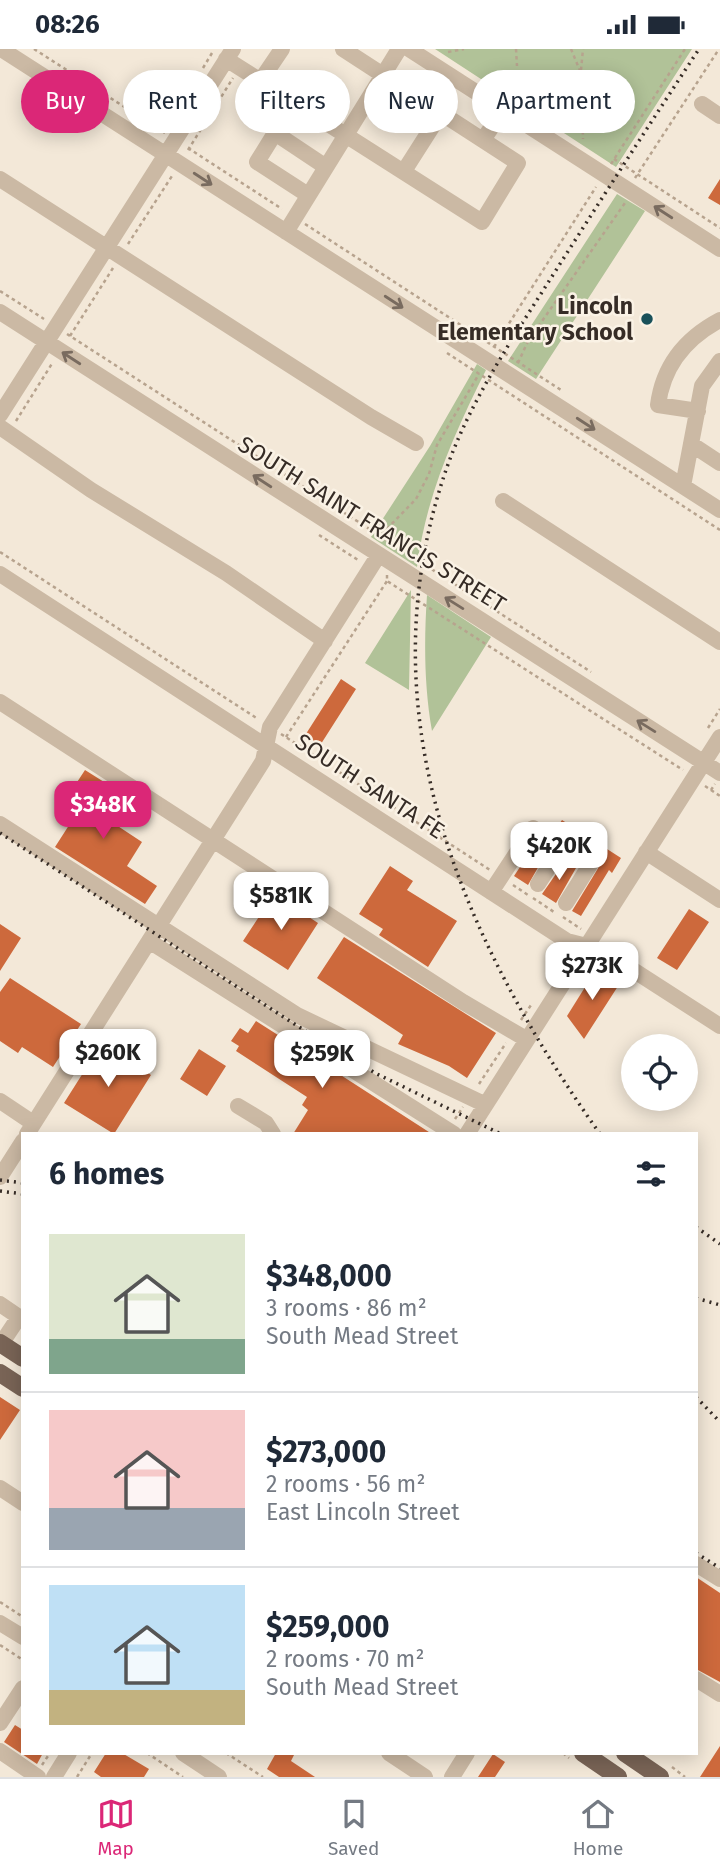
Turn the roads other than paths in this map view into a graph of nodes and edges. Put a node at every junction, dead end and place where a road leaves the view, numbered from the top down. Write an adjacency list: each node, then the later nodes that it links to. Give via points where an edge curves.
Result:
1 (282, 49): 8 (street)
2 (343, 49): 9 (street)
3 (399, 49): 10 (street)
4 (416, 51): 11 (street)
5 (12, 52): 19 (street)
6 (230, 52): 7 (street); 19 (street)
7 (250, 70)
8 (268, 70)
9 (375, 70)
10 (386, 70)
11 (472, 89)
12 (702, 104): 14 (street)
13 (364, 106): 17 (street)
14 (720, 115)
15 (488, 133): 18 (street)
16 (539, 133): 26 (street, one-way to 16)
17 (347, 134): 20 (street); 21 (street)
18 (483, 140): 21 (street, via 441,113); 21 (street, via 518,163 482,222)
19 (165, 155): 24 (street, one-way to 24); 25 (street)
20 (326, 167): 23 (street); 23 (street, via 275,133 257,162)
21 (404, 171)
22 (0, 179): 25 (street)
23 (309, 195): 24 (street)
24 (285, 232): 37 (street, one-way to 37, via 490,353)
25 (107, 246): 29 (street); 34 (street)
26 (720, 249)
27 (0, 312): 29 (street, SOUTH SAINT FRANCIS STREET)
28 (720, 320): 31 (street, via 684,345 659,393 658,405)
29 (46, 342): 32 (street); 40 (street, SOUTH SAINT FRANCIS STREET, one-way to 29)
30 (720, 361): 31 (street, via 702,386)
31 (698, 411): 35 (street)
32 (0, 415)
33 (0, 427): 42 (street)
34 (416, 443)
35 (691, 445): 36 (street); 37 (street)
36 (720, 463)
37 (683, 486): 39 (street)
38 (503, 501): 43 (street)
39 (720, 510)
40 (378, 556): 42 (street); 47 (street, SOUTH SAINT FRANCIS STREET, one-way to 40)
41 (0, 574): 46 (street, SOUTH SANTA FE)
42 (325, 641): 46 (street, via 264,724)
43 (720, 642)
44 (0, 702): 50 (street)
45 (720, 737): 47 (street)
46 (261, 743): 50 (street, via 263,761); 54 (street, SOUTH SANTA FE)
47 (704, 762): 48 (street, SOUTH SAINT FRANCIS STREET); 52 (street)
48 (720, 773)
49 (0, 824): 57 (street)
50 (213, 841): 57 (street); 61 (street)
51 (562, 847): 53 (street); 54 (street, via 533,828); 56 (street, via 590,865)
52 (646, 852): 55 (street); 59 (street)
53 (538, 884)
54 (491, 892): 59 (street, SOUTH SANTA FE, via 567,941)
55 (720, 900)
56 (566, 903)
57 (159, 927): 58 (street); 63 (street, via 297,1014)
58 (149, 941): 65 (street); 67 (street)
59 (587, 946): 60 (street, SOUTH SANTA FE, via 602,950); 61 (street)
60 (720, 1026)
61 (526, 1039): 63 (street)
62 (0, 1101): 65 (street)
63 (484, 1104): 68 (street)
64 (238, 1106): 66 (street, via 266,1123)
65 (30, 1129)
66 (272, 1132)
67 (451, 1132)
68 (468, 1132)
69 (21, 1144): 70 (street)
70 (0, 1177)
71 (0, 1304): 72 (street, via 19,1317)
72 (1, 1344): 73 (main road)
73 (21, 1357)
74 (0, 1373): 75 (main road)
75 (21, 1387)
76 (0, 1488): 77 (street)
77 (21, 1502)
78 (698, 1565): 79 (street)
79 (720, 1579)
80 (0, 1623): 81 (street)
81 (21, 1636)
82 (698, 1680): 83 (street)
83 (720, 1694)
84 (17, 1709): 85 (street)
85 (0, 1723)
86 (0, 1751): 93 (street)
87 (68, 1755): 94 (street)
88 (186, 1755): 95 (street)
89 (392, 1755): 96 (street)
90 (466, 1755): 97 (street)
91 (586, 1755): 98 (main road)
92 (644, 1759): 99 (main road)
93 (38, 1777)
94 (54, 1777)
95 (219, 1777)
96 (425, 1777)
97 (452, 1777)
98 (618, 1777)
99 (660, 1777)

